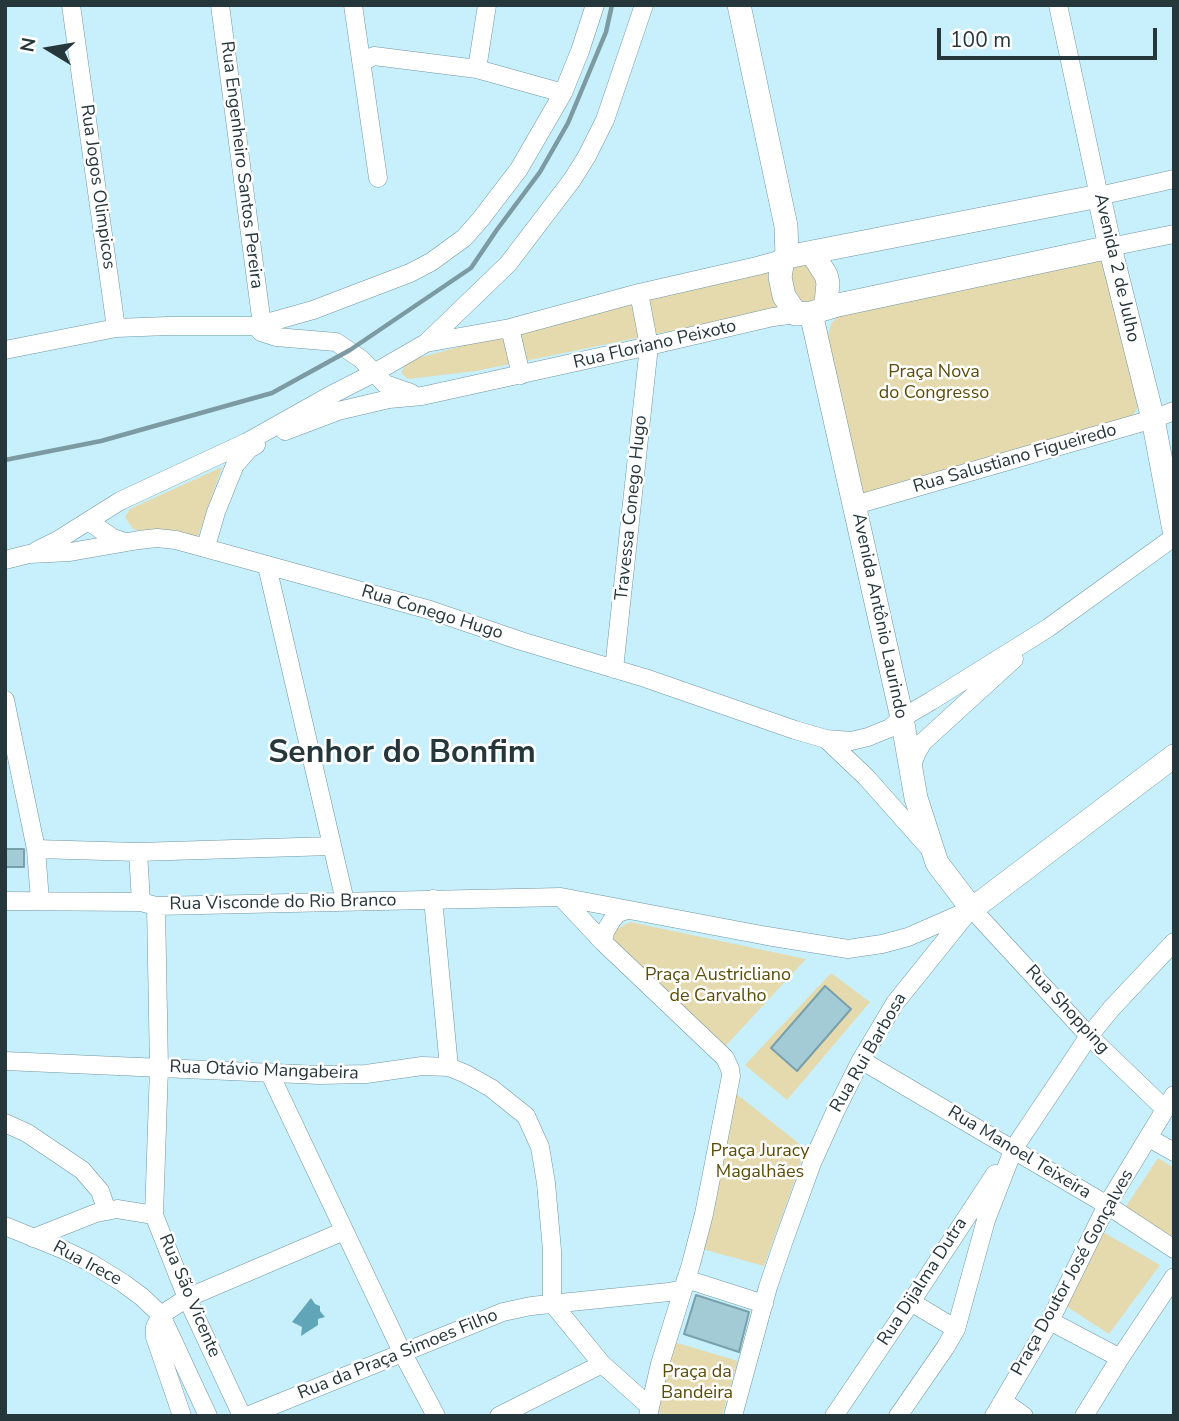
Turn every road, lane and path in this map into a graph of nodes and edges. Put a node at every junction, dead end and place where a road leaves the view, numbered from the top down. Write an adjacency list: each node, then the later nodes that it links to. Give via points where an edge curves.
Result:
1 (71, 5): 22 (street, Rua Jogos Olimpicos)
2 (220, 5): 21 (street, Rua Engenheiro Santos Pereira)
3 (353, 5): 10 (street)
4 (487, 5): 11 (street)
5 (595, 5): 12 (street)
6 (644, 5): 24 (street, via 605,120 572,180 508,264)
7 (739, 5): 18 (main road, via 786,226)
8 (754, 5): 18 (main road, via 798,220)
9 (1058, 5): 15 (street, Avenida 2 de Julho)
10 (362, 62): 11 (street, via 374,56); 13 (street)
11 (477, 69): 12 (street)
12 (563, 93): 21 (street, via 519,169 464,238 410,273)
13 (379, 178)
14 (1174, 179): 15 (street)
15 (1098, 196): 17 (main road, Avenida 2 de Julho); 18 (main road)
16 (1174, 233): 17 (street, Rua Floriano Peixoto)
17 (1110, 247): 20 (main road, Rua Floriano Peixoto); 30 (main road, Avenida 2 de Julho)
18 (797, 256): 19 (street); 20 (main road, via 780,276 784,296); 20 (main road, via 826,275 828,283 826,303)
19 (639, 293): 23 (street); 25 (street, Travessa Conego Hugo)
20 (810, 312): 25 (street, Rua Floriano Peixoto); 31 (main road, Avenida Antônio Laurindo)
21 (259, 326): 22 (street); 27 (street, via 261,332 276,338 336,342)
22 (116, 328): 26 (street)
23 (510, 328): 24 (street); 28 (street)
24 (426, 344): 27 (street)
25 (649, 346): 28 (street, Rua Floriano Peixoto); 41 (street, Travessa Conego Hugo)
26 (5, 350)
27 (374, 373): 29 (street, via 385,384); 32 (street)
28 (521, 375): 29 (street, Rua Floriano Peixoto)
29 (422, 396): 36 (street, Rua Floriano Peixoto, via 389,398 338,411 249,449 235,465 207,544)
30 (1163, 415): 31 (street, Rua Salustiano Figueiredo); 33 (main road, Avenida 2 de Julho)
31 (855, 505): 43 (main road, Avenida Antônio Laurindo)
32 (88, 521): 35 (street); 37 (street)
33 (1174, 530)
34 (1174, 537): 40 (street)
35 (125, 542): 36 (street, Rua Conego Hugo, via 157,538); 37 (street, Rua Conego Hugo)
36 (202, 547): 39 (street, Rua Conego Hugo)
37 (29, 554): 38 (street)
38 (5, 560)
39 (267, 566): 41 (street, Rua Conego Hugo, via 430,610); 48 (street)
40 (1048, 628): 43 (street); 47 (street, via 923,742)
41 (614, 669): 44 (street, Rua Conego Hugo)
42 (5, 700): 46 (street)
43 (902, 718): 44 (street, via 868,737); 47 (main road, Avenida Antônio Laurindo)
44 (826, 739): 51 (street)
45 (1174, 756): 58 (main road, Rua Rui Barbosa)
46 (11, 760): 49 (street)
47 (910, 770): 51 (main road, Avenida Antônio Laurindo)
48 (331, 846): 50 (street); 56 (street)
49 (36, 849): 50 (street); 55 (street)
50 (138, 852): 57 (street)
51 (934, 854): 58 (main road, Avenida Antônio Laurindo)
52 (561, 897): 53 (street, Rua Visconde do Rio Branco); 59 (street, Rua Visconde do Rio Branco); 60 (street)
53 (433, 899): 56 (street, Rua Visconde do Rio Branco); 65 (street)
54 (5, 901): 55 (street, Rua Visconde do Rio Branco)
55 (40, 901): 57 (street, Rua Visconde do Rio Branco)
56 (345, 901): 57 (street, Rua Visconde do Rio Branco)
57 (149, 904): 66 (street)
58 (972, 909): 59 (street, Rua Visconde do Rio Branco, via 908,937 848,949); 62 (street, Rua Shopping); 63 (street, Rua Rui Barbosa, via 895,1003)
59 (627, 910): 60 (street, via 612,920)
60 (603, 942): 81 (street, via 725,1058 730,1069 704,1214)
61 (1174, 942): 62 (street)
62 (1089, 1036): 68 (street, Rua Shopping); 71 (street)
63 (861, 1060): 71 (street, Rua Manoel Teixeira); 85 (street, Rua Rui Barbosa, via 812,1163)
64 (5, 1061): 66 (street, Rua Otávio Mangabeira)
65 (449, 1067): 67 (street, Rua Otávio Mangabeira, via 319,1076); 84 (street, Rua Otávio Mangabeira, via 491,1088 526,1116 534,1132 546,1182)
66 (159, 1068): 67 (street, Rua Otávio Mangabeira); 75 (street)
67 (269, 1072): 77 (street)
68 (1170, 1102): 70 (street, Praça Doutor José Gonçalves)
69 (5, 1123): 74 (street, via 82,1170 100,1191)
70 (1149, 1138): 72 (street); 73 (street, Praça Doutor José Gonçalves)
71 (1014, 1149): 73 (street, Rua Manoel Teixeira); 83 (street, Rua Dijalma Dutra); 88 (street, via 986,1220)
72 (1174, 1152)
73 (1107, 1205): 79 (street, Rua Manoel Teixeira); 87 (street, Praça Doutor José Gonçalves)
74 (107, 1211): 75 (street, Rua São Vicente); 78 (street, Rua São Vicente)
75 (154, 1215): 82 (street, Rua São Vicente)
76 (5, 1226): 78 (street, Rua Irece)
77 (344, 1231): 82 (street); 89 (street)
78 (33, 1238): 86 (street, Rua Irece, via 123,1283)
79 (1174, 1249)
80 (1174, 1277): 90 (street)
81 (684, 1284): 84 (street, Rua da Praça Simoes Filho, via 669,1292); 85 (street); 93 (street)
82 (187, 1298): 86 (street); 96 (street, Rua São Vicente)
83 (911, 1301): 88 (street); 100 (street, Rua Dijalma Dutra)
84 (552, 1303): 89 (street, Rua da Praça Simoes Filho, via 503,1312); 91 (street)
85 (764, 1304): 99 (street, Rua Rui Barbosa)
86 (161, 1315): 94 (street, via 155,1337); 95 (street, Rua São Vicente)
87 (1050, 1321): 90 (street); 92 (street, Praça Doutor José Gonçalves)
88 (956, 1329): 101 (street)
89 (402, 1352): 96 (street, Rua da Praça Simoes Filho); 97 (street)
90 (1120, 1358): 103 (street)
91 (602, 1364): 93 (street); 98 (street)
92 (998, 1408): 102 (street)
93 (648, 1411)
94 (182, 1416)
95 (208, 1416)
96 (244, 1416)
97 (436, 1416)
98 (499, 1416)
99 (733, 1416)
100 (834, 1416)
101 (898, 1416)
102 (1024, 1416)
103 (1084, 1416)

